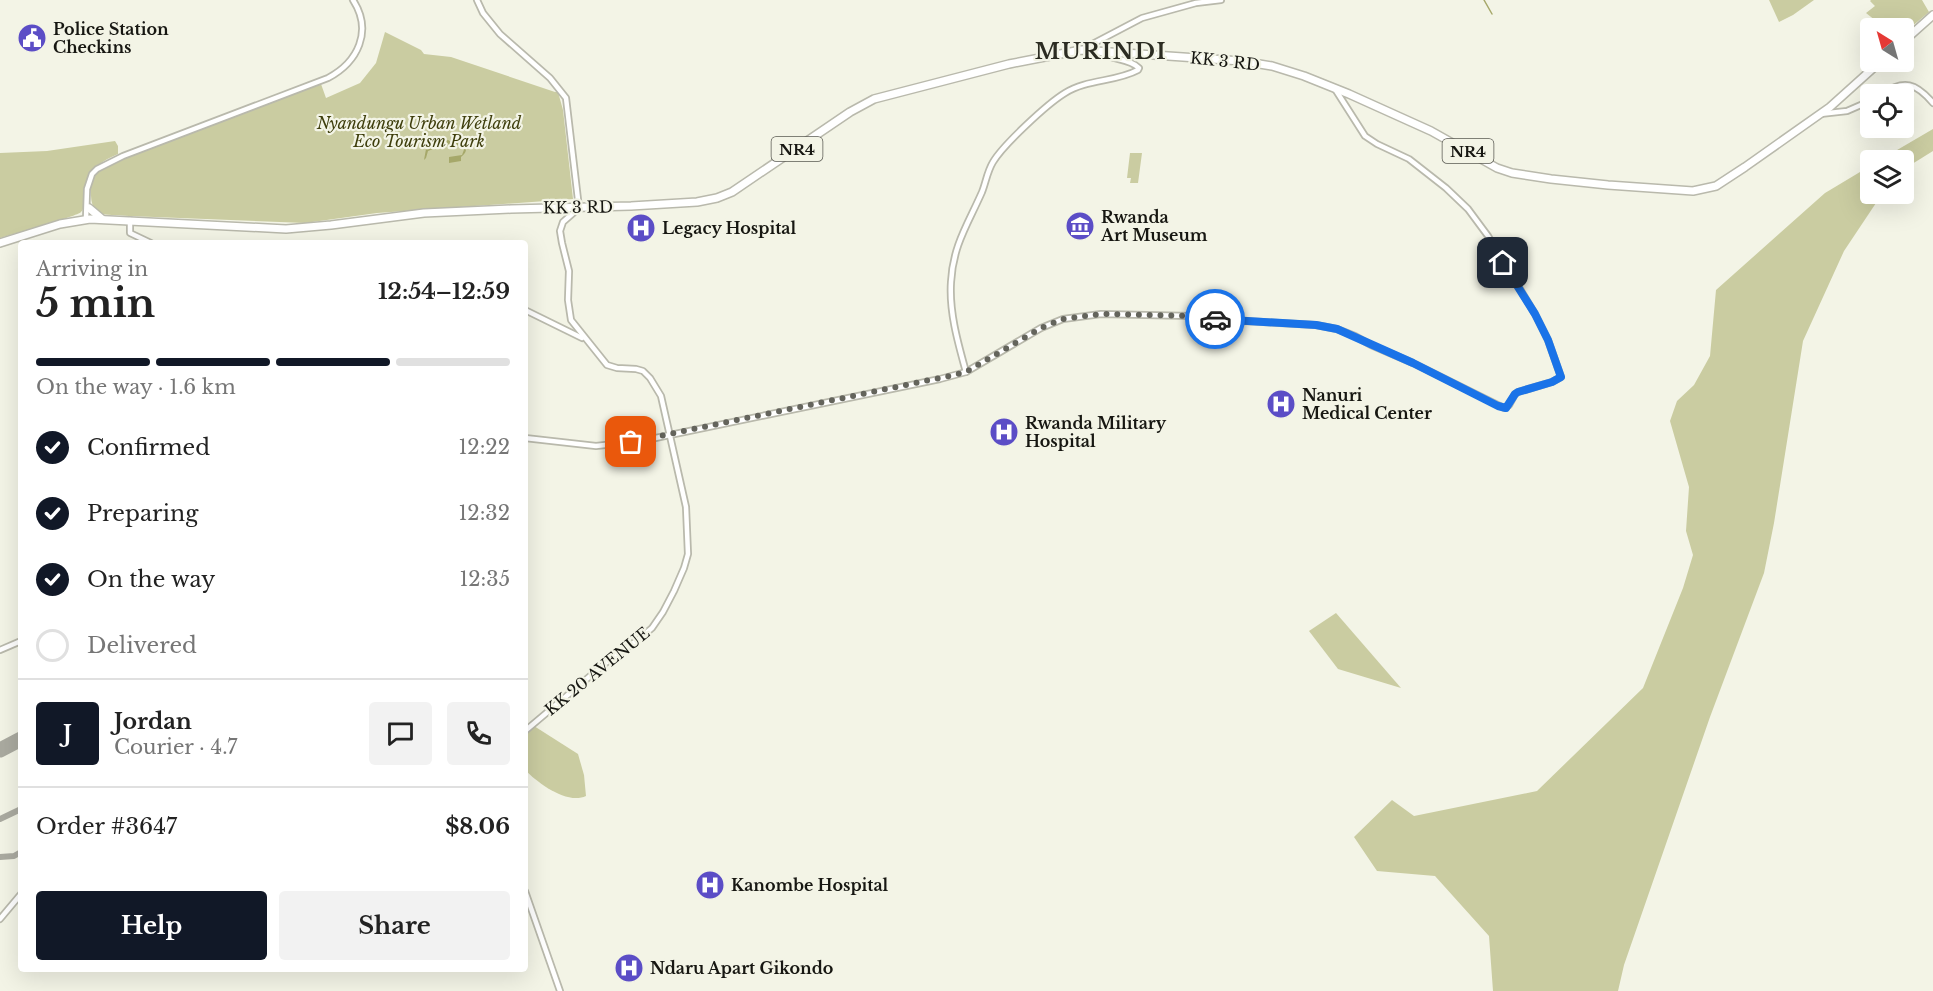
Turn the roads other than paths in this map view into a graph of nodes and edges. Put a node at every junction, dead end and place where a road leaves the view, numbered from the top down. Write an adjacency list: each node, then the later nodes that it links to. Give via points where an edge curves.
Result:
1 (353, 0): 16 (main road, via 361,16 362,34 355,56 340,72 104,165 89,181)
2 (477, 0): 17 (main road, via 500,34 550,78 566,98)
3 (1221, 0): 6 (main road, via 1142,18)
4 (1933, 15): 5 (highway)
5 (1914, 32)
6 (1081, 50): 7 (highway, KK 3 RD / NR4); 17 (highway, KK 3 RD / NR4, via 874,99 742,186 717,198)
7 (1098, 50): 10 (highway, KK 3 RD / NR4, via 1258,63); 26 (main road, via 1139,68 1074,88 1046,107 993,161 965,225 957,246 951,303)
8 (1868, 72): 15 (highway, NR4)
9 (1914, 87): 13 (main road)
10 (1335, 89): 11 (highway, NR4); 12 (main road)
11 (1349, 94): 12 (main road); 15 (highway, NR4, via 1504,170 1535,177 1682,192 1710,188)
12 (1343, 102): 26 (main road, via 1365,136 1409,159 1468,210 1535,314 1561,377 1515,394 1506,408 1329,327 1101,314 1052,322)
13 (1933, 104)
14 (1860, 105): 15 (main road)
15 (1820, 114)
16 (88, 205): 18 (main road); 19 (highway); 20 (highway)
17 (579, 208): 21 (highway, KK 3 RD / NR4, via 424,213 286,229); 25 (main road, via 563,222 560,231 569,271 569,315)
18 (88, 219): 19 (highway, KK 3 RD / NR4); 20 (highway, KK 3 RD / NR4)
19 (102, 219): 21 (highway, KK 3 RD / NR4)
20 (77, 220): 23 (highway, KK 3 RD / NR4)
21 (130, 220): 22 (main road, via 130,233)
22 (145, 240)
23 (0, 243)
24 (528, 311): 25 (main road)
25 (584, 339): 27 (main road, KK 20 AVENUE, via 609,366 647,374 661,396)
26 (966, 372): 27 (main road)
27 (670, 434): 28 (main road, via 596,446); 31 (main road, KK 20 AVENUE, via 686,507 688,546 674,591 652,628)
28 (528, 438)
29 (18, 642): 30 (main road)
30 (1, 650)
31 (528, 728)
32 (18, 898): 34 (main road)
33 (528, 900): 35 (main road)
34 (0, 919)
35 (560, 991)

